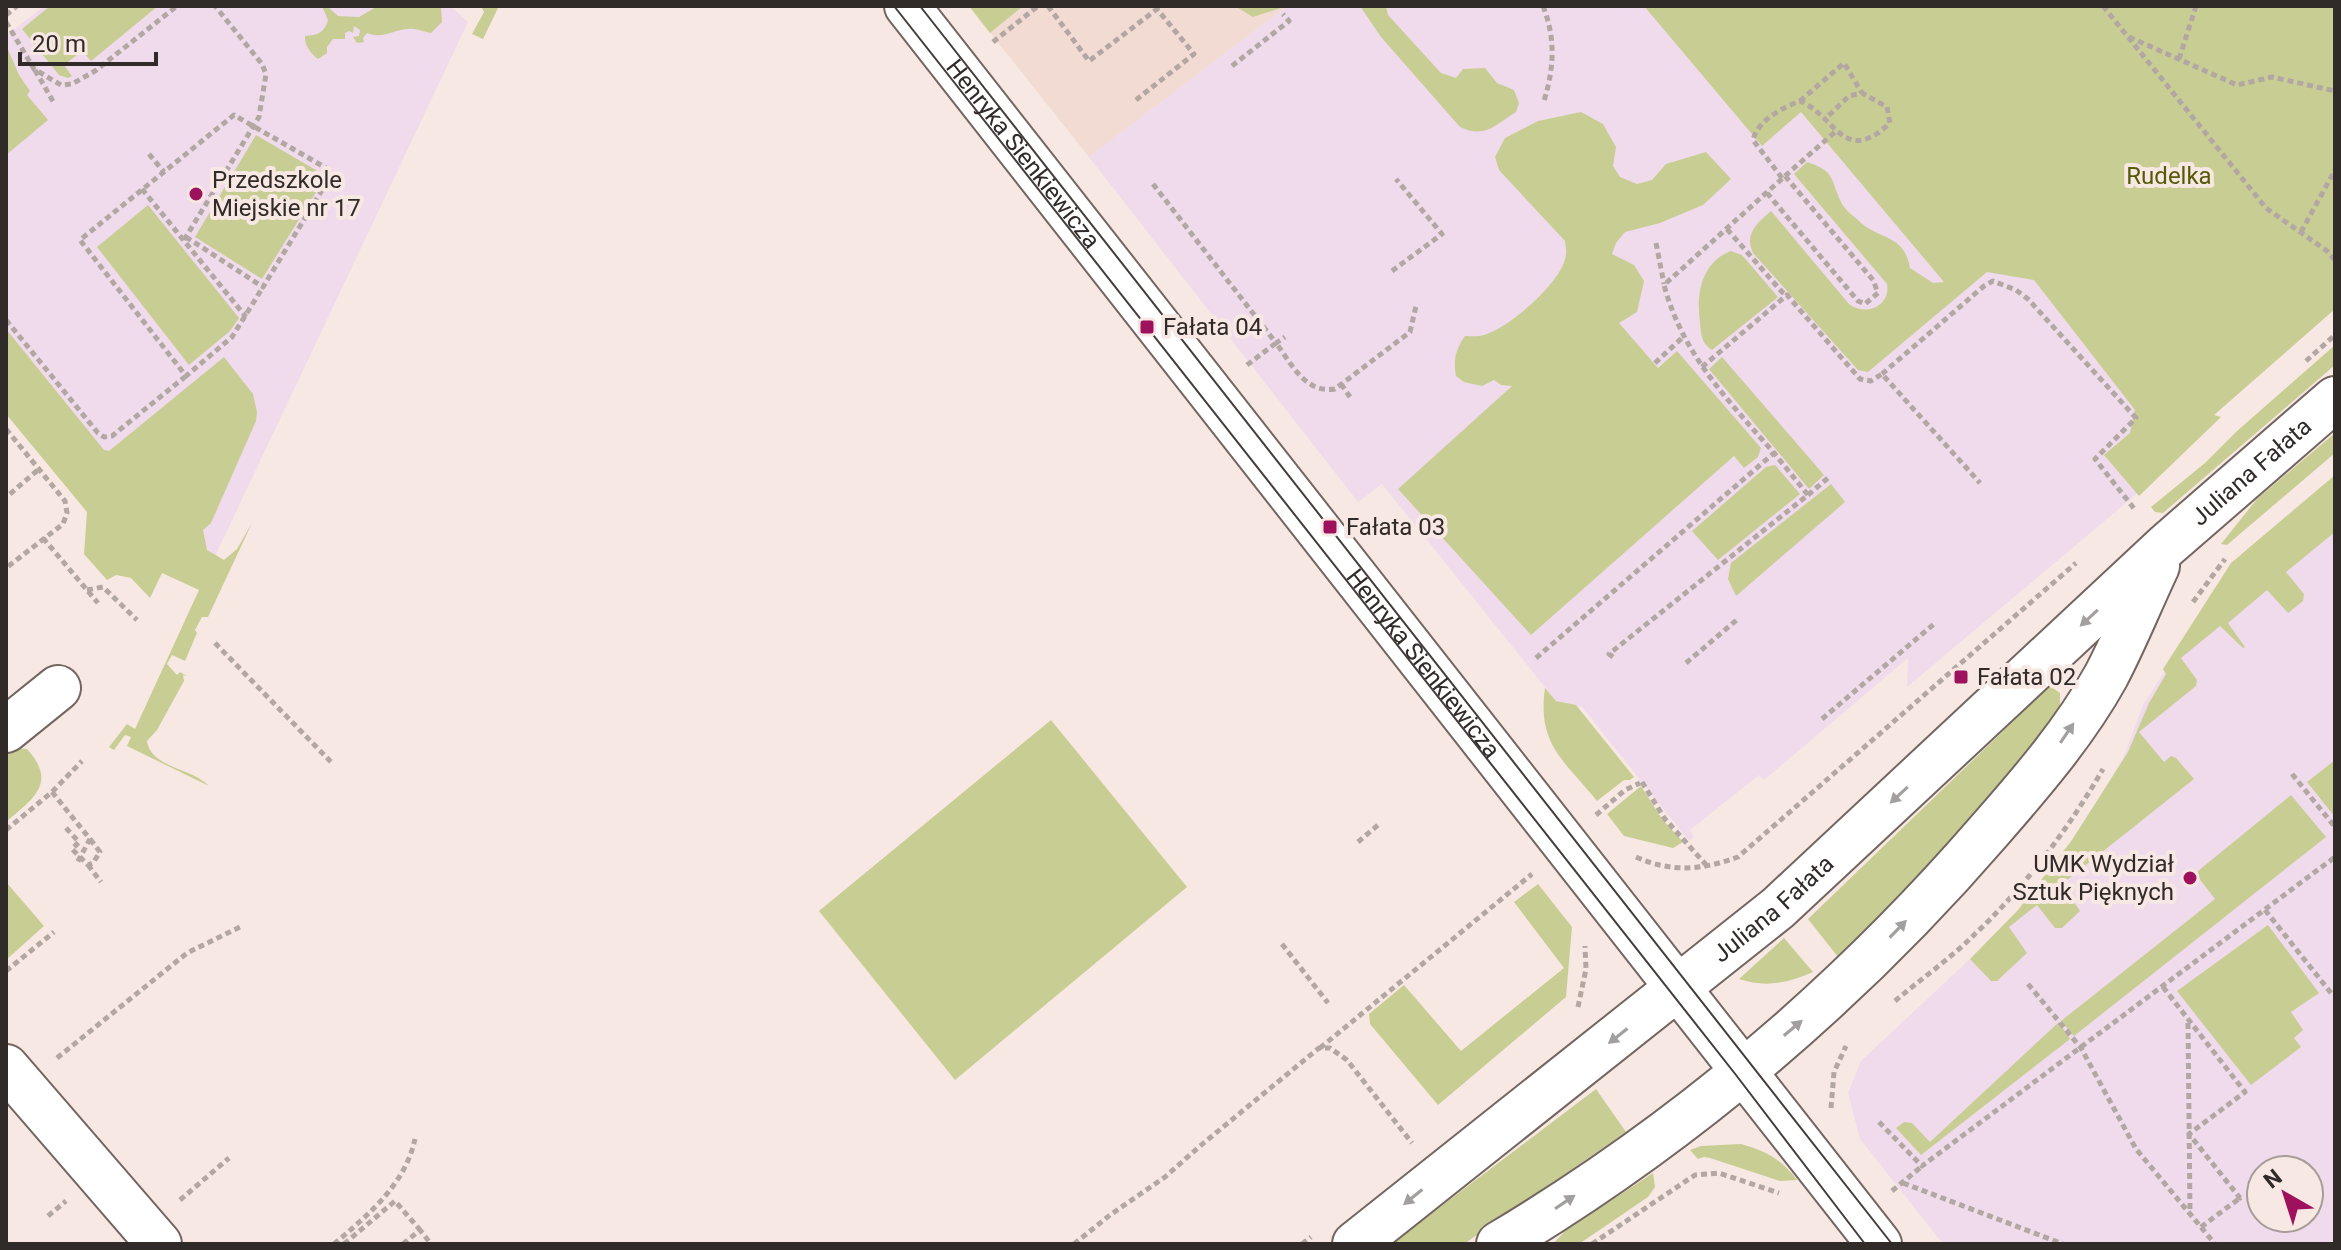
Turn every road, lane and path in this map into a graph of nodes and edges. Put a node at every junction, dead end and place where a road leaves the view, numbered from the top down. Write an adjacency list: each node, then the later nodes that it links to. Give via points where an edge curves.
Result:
1 (17, 6): 12 (path)
2 (177, 6): 18 (path, via 72,84 61,85)
3 (215, 6): 26 (path, via 265,69)
4 (907, 6): 117 (street, Henryka Sienkiewicza)
5 (1038, 6): 14 (path)
6 (1048, 6): 10 (path, via 1089,61)
7 (1543, 6): 22 (path, via 1554,48)
8 (2103, 6): 15 (path)
9 (2196, 6): 16 (path)
10 (1159, 8): 21 (path, via 1194,54)
11 (1283, 14): 17 (path, via 1289,21)
12 (6, 15)
13 (6, 22): 18 (path)
14 (1001, 35)
15 (2128, 36): 16 (path); 37 (path, via 2266,208)
16 (2179, 59): 19 (path, via 2237,85 2272,77)
17 (1232, 66)
18 (34, 69): 24 (path)
19 (2335, 91)
20 (1862, 93): 23 (path, via 1844,63); 25 (path, via 1849,96); 27 (path, via 1887,107 1890,123 1875,137 1856,140)
21 (1136, 100)
22 (1544, 101)
23 (1800, 101): 25 (path); 31 (path, via 1766,121 1753,140)
24 (54, 103)
25 (1824, 120): 27 (path)
26 (254, 126): 30 (path, via 234,115); 38 (path); 45 (path, via 333,172)
27 (1835, 132): 31 (path)
28 (149, 154): 30 (path)
29 (2335, 170): 37 (path)
30 (164, 172): 34 (path)
31 (1784, 177): 35 (path); 35 (path, via 1873,280 1875,297 1865,304 1858,301)
32 (1396, 179): 43 (path, via 1442,234)
33 (1153, 184): 53 (path)
34 (142, 189): 38 (path); 59 (path, via 80,240)
35 (1767, 193): 36 (path)
36 (1727, 229): 44 (path); 46 (path)
37 (2301, 232): 41 (path)
38 (185, 238): 45 (path); 48 (path)
39 (1656, 243): 44 (path)
40 (2335, 248): 41 (path)
41 (2327, 251): 42 (path)
42 (2335, 260)
43 (1392, 271)
44 (1664, 285): 52 (path)
45 (263, 287): 48 (path)
46 (1787, 295): 56 (path); 58 (path, via 1860,379 1871,381)
47 (1416, 306): 60 (path, via 1410,332)
48 (246, 317): 59 (path, via 232,337)
49 (6, 320): 59 (path, via 104,437)
50 (2335, 335): 55 (path)
51 (1285, 337): 53 (path)
52 (1683, 337): 54 (path); 56 (path)
53 (1276, 343): 57 (path); 60 (path, via 1307,382 1323,390)
54 (1655, 363)
55 (2300, 366)
56 (1702, 367): 64 (path)
57 (1243, 368)
58 (1882, 374): 67 (path); 71 (path, via 1984,286 1993,281 2016,290 2136,418 2095,459)
59 (186, 376)
60 (1341, 384): 61 (path)
61 (1350, 397)
62 (2335, 399): 74 (street, Juliana Fałata)
63 (6, 429): 65 (path)
64 (1774, 453): 69 (path); 86 (path)
65 (39, 469): 68 (path); 73 (path, via 65,501 67,513 63,524)
66 (1829, 477): 69 (path)
67 (1980, 483)
68 (10, 494)
69 (1808, 495): 85 (path, via 1609,654)
70 (2148, 501): 71 (path)
71 (2136, 511): 72 (path)
72 (2124, 521)
73 (43, 538): 77 (path); 78 (path)
74 (2167, 545): 117 (street, Juliana Fałata, one-way to 117, via 1778,908); 126 (street, Juliana Fałata, one-way to 74, via 1844,985 1953,873 2043,769 2105,677)
75 (2229, 555): 80 (path)
76 (2077, 562): 108 (path, via 1738,857)
77 (6, 568)
78 (87, 590): 79 (path); 82 (path, via 103,587)
79 (98, 603)
80 (2191, 607)
81 (1739, 618): 87 (path)
82 (137, 620)
83 (1934, 624): 89 (path)
84 (215, 643): 92 (path)
85 (1613, 657)
86 (1536, 658)
87 (1686, 663)
88 (58, 688): 90 (street)
89 (1822, 719)
90 (6, 730)
91 (82, 761): 94 (path)
92 (332, 763)
93 (2292, 774): 98 (path)
94 (52, 792): 96 (path); 99 (path)
95 (1595, 816): 108 (path, via 1641,782 1665,819)
96 (77, 823): 100 (path); 105 (path, via 69,830 79,842 72,849)
97 (1378, 825): 101 (path)
98 (2335, 827)
99 (6, 830)
100 (90, 839): 105 (path); 106 (path, via 100,852)
101 (1358, 842)
102 (2047, 851): 120 (path, via 1974,936)
103 (1628, 853): 108 (path, via 1654,865)
104 (2335, 857): 110 (path)
105 (79, 860): 106 (path)
106 (88, 865): 109 (path)
107 (1540, 866): 123 (path, via 1430,962)
108 (1708, 867)
109 (101, 882)
110 (2265, 910): 116 (path); 118 (path)
111 (240, 927): 125 (path, via 187,953)
112 (54, 932): 114 (path)
113 (1282, 944): 119 (path)
114 (6, 971)
115 (2028, 984): 124 (path)
116 (2163, 987): 121 (path); 124 (path)
117 (1679, 988): 126 (street, Henryka Sienkiewicza); 149 (street, Juliana Fałata, one-way to 149)
118 (2331, 993)
119 (1328, 1003)
120 (1884, 1010)
121 (2188, 1022): 129 (path); 129 (path, via 2245,1092)
122 (1848, 1043): 127 (path, via 1834,1072)
123 (1319, 1048): 131 (path, via 1330,1048 1347,1060); 148 (path, via 1202,1148)
124 (2081, 1048): 133 (path); 139 (path, via 2136,1149)
125 (26, 1067): 143 (street)
126 (1743, 1071): 150 (street, Juliana Fałata, one-way to 126, via 1658,1139); 152 (street, Henryka Sienkiewicza)
127 (1834, 1117)
128 (1879, 1122): 133 (path)
129 (2189, 1134): 139 (path); 141 (path, via 2242,1197)
130 (415, 1139): 144 (path, via 412,1156 389,1191)
131 (1416, 1149)
132 (229, 1158): 137 (path)
133 (1922, 1166): 134 (path)
134 (1903, 1183): 135 (path); 153 (path)
135 (1888, 1194)
136 (1788, 1196): 151 (path, via 1719,1173 1695,1175)
137 (177, 1202)
138 (57, 1209): 140 (path)
139 (2190, 1214): 141 (path)
140 (48, 1216)
141 (2201, 1227): 154 (path)
142 (420, 1230): 145 (path, via 395,1201); 146 (path); 147 (path)
143 (159, 1244)
144 (334, 1244)
145 (344, 1244)
146 (403, 1244)
147 (431, 1244)
148 (1074, 1244)
149 (1355, 1244)
150 (1499, 1244)
151 (1592, 1244)
152 (1879, 1244)
153 (2063, 1244)
154 (2215, 1244)

